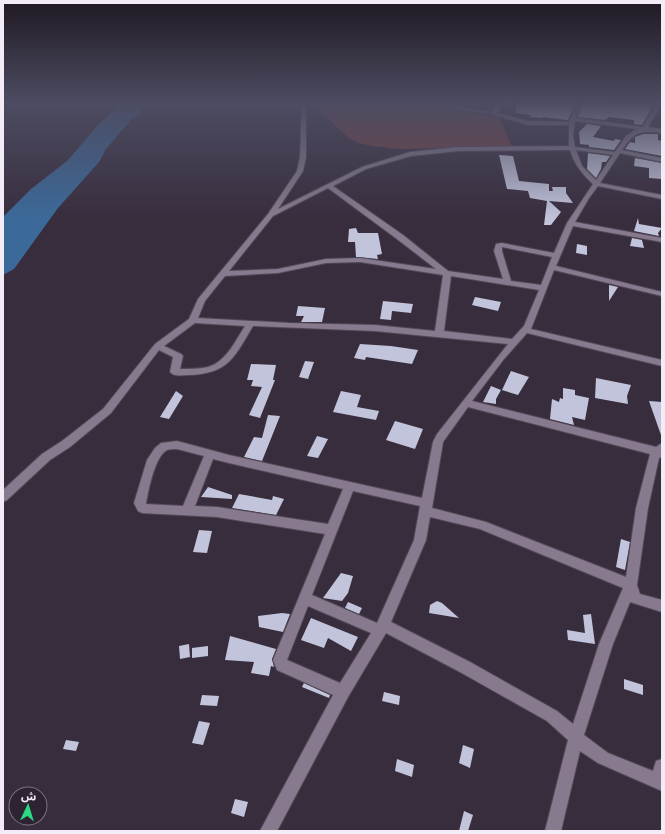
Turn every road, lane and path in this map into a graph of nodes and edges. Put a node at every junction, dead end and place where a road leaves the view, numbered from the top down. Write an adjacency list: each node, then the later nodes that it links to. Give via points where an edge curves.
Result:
1 (303, 141): 10 (street, via 300,171)
2 (571, 141): 4 (street)
3 (625, 141): 5 (street)
4 (571, 148): 5 (street); 7 (street, via 581,168); 8 (street, via 458,149 410,154 376,164)
5 (617, 152): 6 (street); 7 (street)
6 (662, 160)
7 (597, 184): 9 (street); 11 (street)
8 (328, 185): 10 (street); 16 (street)
9 (662, 197)
10 (270, 215): 15 (street)
11 (570, 223): 12 (street); 13 (street)
12 (662, 240)
13 (556, 256): 14 (street); 17 (street, via 522,248 499,246 498,252)
14 (552, 267): 18 (street); 19 (street)
15 (222, 274): 16 (street, via 278,271 326,261 360,260); 20 (street, via 201,301)
16 (447, 274): 17 (street); 23 (street)
17 (508, 282): 18 (street)
18 (544, 288): 22 (street)
19 (662, 294)
20 (193, 320): 21 (street); 25 (street)
21 (250, 324): 23 (street); 25 (street, via 237,347 217,368 206,371 175,372 178,356)
22 (525, 330): 24 (street); 26 (street)
23 (439, 333): 24 (street)
24 (513, 342): 27 (street)
25 (158, 346): 31 (street, via 107,411 46,457)
26 (662, 363)
27 (466, 403): 28 (street); 32 (street, via 438,442)
28 (661, 450): 35 (street, via 654,457 642,508)
29 (210, 454): 30 (street); 33 (street); 33 (street, via 177,445 165,446 158,451 151,463 140,506)
30 (350, 485): 32 (street); 34 (street)
31 (3, 497)
32 (426, 507): 35 (street, via 482,525); 38 (street, via 420,540)
33 (187, 511): 34 (street, via 217,512)
34 (333, 530): 36 (street)
35 (631, 585): 37 (street, via 635,598); 40 (street, via 606,644)
36 (304, 598): 38 (street); 39 (street, via 283,650 280,660 282,665)
37 (662, 606)
38 (381, 628): 39 (street); 40 (street, via 464,667 552,716)
39 (342, 692): 42 (street)
40 (576, 737): 41 (street, via 603,758); 43 (street)
41 (660, 777)
42 (268, 831)
43 (552, 831)

